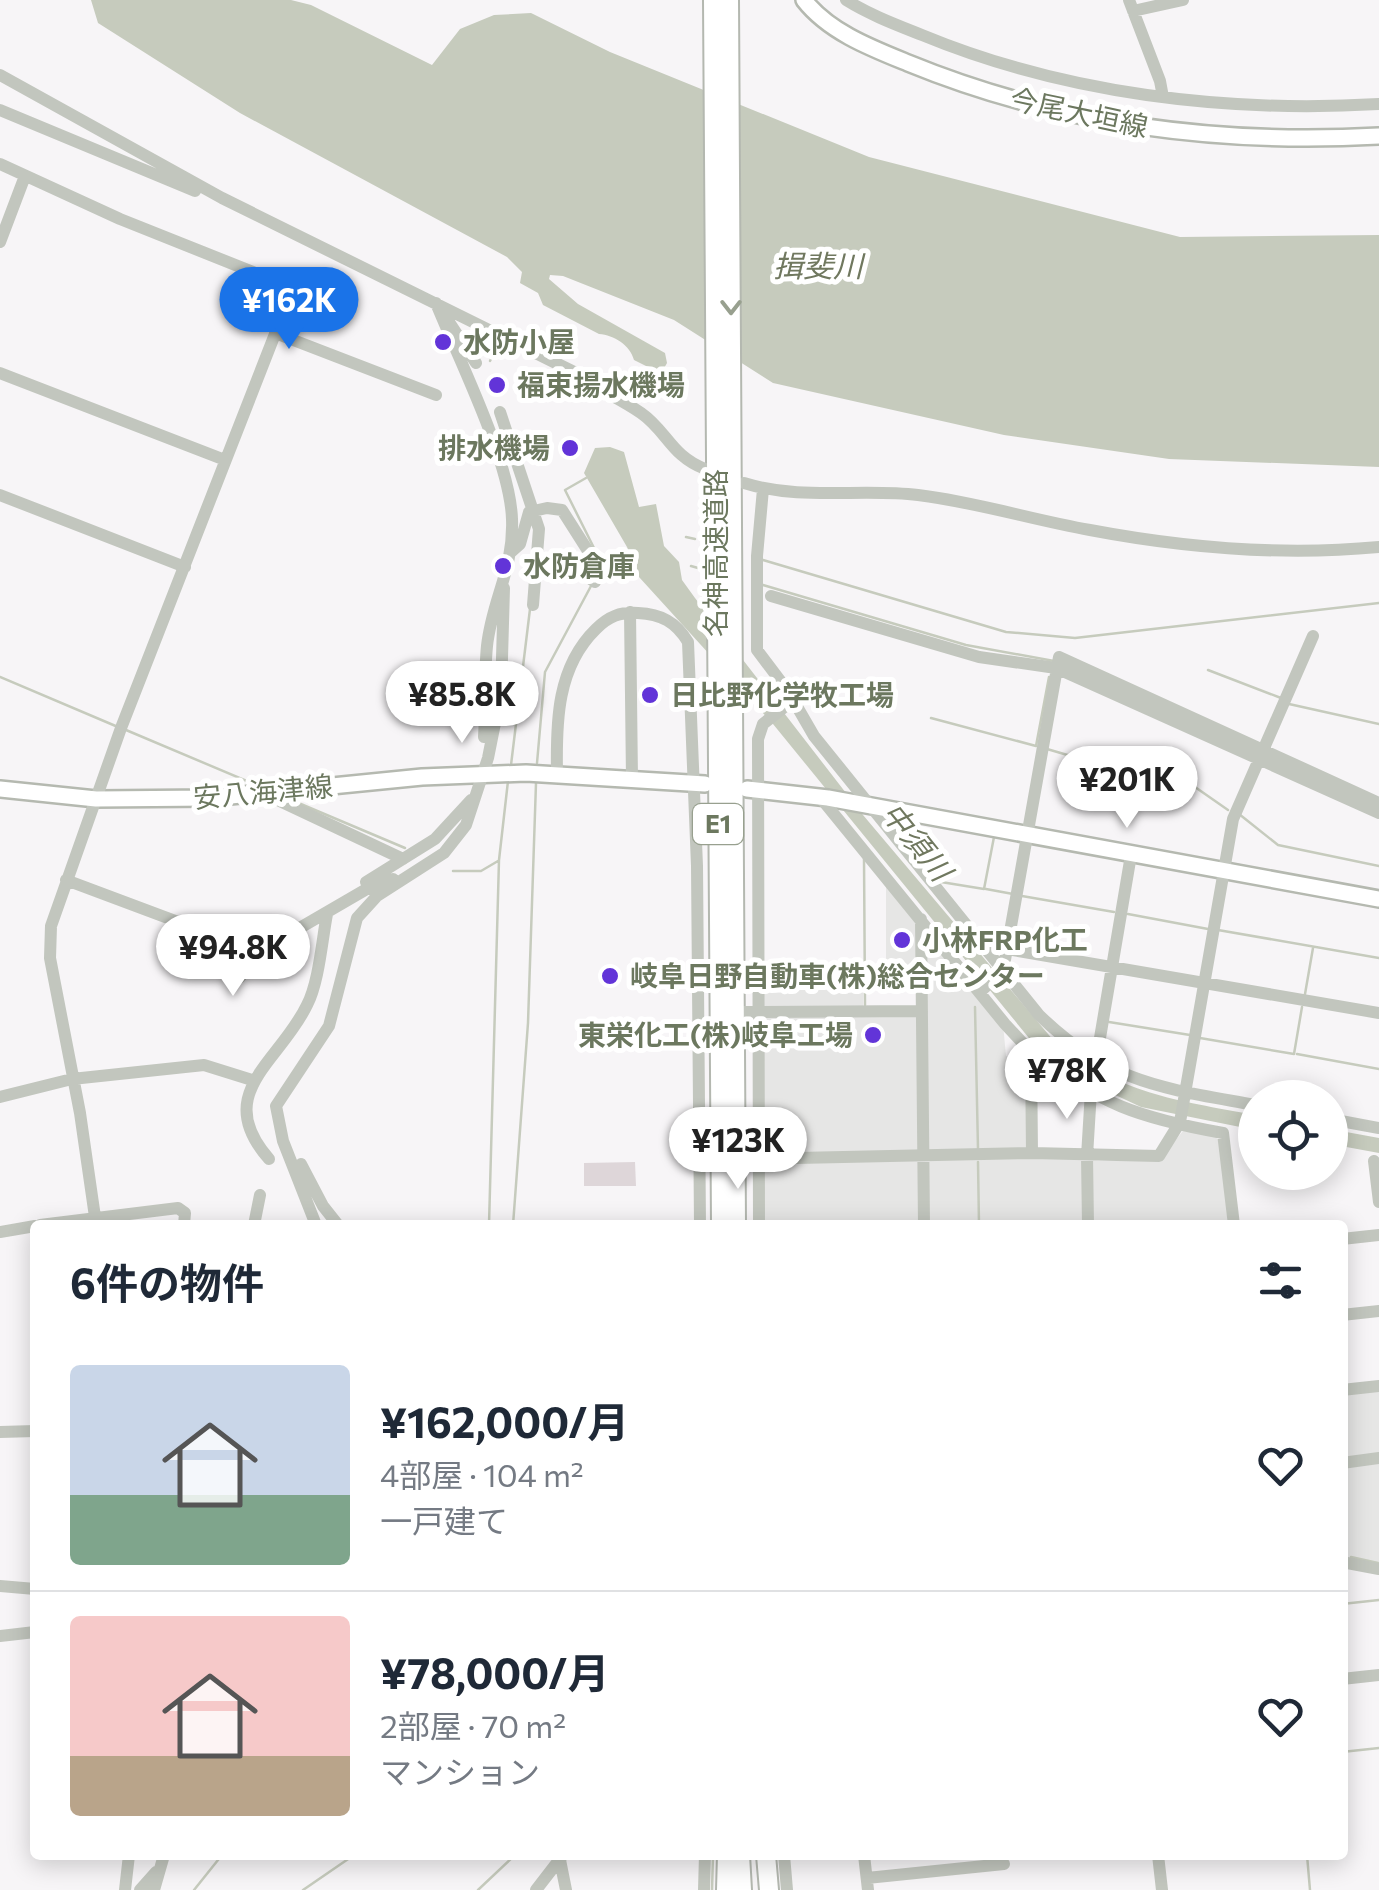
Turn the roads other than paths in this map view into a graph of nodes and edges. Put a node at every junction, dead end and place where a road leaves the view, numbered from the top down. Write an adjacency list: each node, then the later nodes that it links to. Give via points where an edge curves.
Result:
1 (713, 0): 22 (highway, 名神高速道路 / E1)
2 (728, 0): 22 (highway, 名神高速道路 / E1, one-way to 22)
3 (804, 0): 11 (main road, 今尾大垣線, via 829,23 878,50 1043,109 1199,134)
4 (846, 0): 8 (street, via 1044,76)
5 (1183, 0): 6 (street)
6 (1131, 6): 8 (street)
7 (0, 76): 14 (street)
8 (1162, 96): 9 (street, via 1285,106)
9 (1379, 104)
10 (0, 110): 14 (street)
11 (1379, 136)
12 (0, 164): 13 (street)
13 (25, 176): 15 (street); 17 (street, via 294,288)
14 (222, 198): 16 (street)
15 (0, 242)
16 (436, 304): 18 (street); 24 (street, via 640,412 675,452); 30 (street, via 504,480)
17 (275, 334): 20 (street); 23 (street)
18 (476, 362)
19 (0, 373): 23 (street)
20 (436, 395)
21 (500, 412): 28 (street)
22 (723, 425): 97 (highway, 名神高速道路 / E1); 98 (highway, 名神高速道路 / E1)
23 (225, 460): 31 (street)
24 (705, 469)
25 (744, 483): 26 (street)
26 (763, 489): 29 (street, via 922,496 1211,546); 38 (street, via 757,650)
27 (0, 494): 31 (street)
28 (533, 510): 30 (street); 32 (street, via 562,510 590,554 588,578); 34 (street, via 540,550)
29 (1379, 547)
30 (511, 552): 41 (street, via 487,645)
31 (184, 567): 49 (street)
32 (595, 582)
33 (771, 596): 37 (street, via 979,657)
34 (533, 605)
35 (630, 612): 40 (street, via 606,620 570,661); 42 (street); 43 (street, via 660,616 688,642)
36 (1313, 636): 39 (street)
37 (1056, 668): 39 (street, via 1059,657); 53 (street)
38 (790, 702): 45 (street, via 763,724); 51 (street)
39 (1261, 755): 50 (street); 52 (street); 56 (street, via 1232,819)
40 (557, 773): 41 (main road, 安八海津線); 42 (main road, 安八海津線)
41 (482, 774): 46 (main road, 安八海津線); 47 (street)
42 (632, 779): 43 (main road, 安八海津線)
43 (699, 784): 96 (street, via 706,1158)
44 (0, 789): 49 (main road, 安八海津線)
45 (752, 789): 48 (main road); 68 (street)
46 (264, 794): 49 (main road, 安八海津線); 55 (street)
47 (473, 798): 55 (street, via 435,839); 57 (street, via 455,842)
48 (824, 798): 51 (main road); 61 (street)
49 (96, 799): 58 (street)
50 (1379, 803)
51 (869, 806): 53 (main road); 64 (street)
52 (1379, 813)
53 (1026, 836): 54 (main road); 62 (street)
54 (1131, 855): 56 (main road); 63 (street)
55 (403, 859): 60 (street)
56 (1223, 872): 59 (main road); 65 (street)
57 (406, 876): 60 (street); 80 (street, via 357,918 329,1026 276,1106)
58 (66, 880): 60 (street, via 221,938 239,978 266,948); 72 (street, via 51,926 50,958)
59 (1379, 899)
60 (332, 911): 73 (street, via 309,1003)
61 (921, 919): 67 (street); 70 (street)
62 (1007, 949): 63 (street); 64 (street)
63 (1112, 968): 65 (street); 71 (street)
64 (1003, 972): 66 (street); 71 (street, via 1039,1016)
65 (1203, 984): 69 (street); 75 (street)
66 (982, 990)
67 (922, 1011): 68 (street); 83 (street)
68 (751, 1012): 86 (street)
69 (1379, 1013)
70 (1031, 1052): 74 (street); 82 (street)
71 (1096, 1062): 74 (street); 75 (street)
72 (72, 1079): 73 (street, via 204,1064); 76 (street); 90 (street)
73 (252, 1080): 85 (street, via 247,1124)
74 (1091, 1092): 79 (street, via 1125,1110); 84 (street)
75 (1184, 1095): 77 (street); 79 (street)
76 (0, 1097)
77 (1238, 1103)
78 (1348, 1122): 81 (street)
79 (1179, 1124): 84 (street, via 1159,1156); 102 (street, via 1223,1134)
80 (279, 1127): 94 (street); 95 (street)
81 (1379, 1128)
82 (1032, 1153): 83 (street); 84 (street)
83 (923, 1156): 86 (street); 100 (street)
84 (1087, 1156): 101 (street)
85 (270, 1158)
86 (753, 1158): 99 (street)
87 (1374, 1161): 89 (street)
88 (260, 1195): 93 (street)
89 (1379, 1202)
90 (94, 1216): 91 (street); 92 (street, via 178,1208)
91 (73, 1220)
92 (184, 1220)
93 (254, 1220)
94 (314, 1220)
95 (336, 1220)
96 (700, 1220)
97 (721, 1220)
98 (736, 1220)
99 (759, 1220)
100 (924, 1220)
101 (1088, 1220)
102 (1233, 1220)
103 (30, 1227): 104 (street)
104 (0, 1232)
105 (1379, 1235): 106 (street)
106 (1348, 1238)
107 (1379, 1311): 108 (street)
108 (1348, 1314)
109 (1379, 1386): 110 (street)
110 (1348, 1389)
111 (30, 1431): 112 (street)
112 (0, 1432)
113 (1379, 1458): 114 (street)
114 (1348, 1461)
115 (1348, 1563): 116 (street)
116 (1379, 1568)
117 (0, 1586): 118 (street)
118 (30, 1589)
119 (30, 1633): 120 (street)
120 (0, 1636)
121 (1379, 1675): 122 (street)
122 (1348, 1678)
123 (128, 1860): 137 (street)
124 (559, 1860): 140 (street)
125 (562, 1860): 141 (street)
126 (705, 1860): 142 (street)
127 (727, 1860): 143 (highway)
128 (740, 1860): 144 (highway)
129 (760, 1860): 136 (highway)
130 (767, 1860): 136 (highway)
131 (783, 1860): 136 (street)
132 (1159, 1860): 145 (street)
133 (162, 1861): 138 (street); 139 (street)
134 (1004, 1864): 135 (street)
135 (868, 1884)
136 (776, 1889)
137 (125, 1890)
138 (140, 1890)
139 (154, 1890)
140 (536, 1890)
141 (566, 1890)
142 (704, 1890)
143 (726, 1890)
144 (742, 1890)
145 (1162, 1890)

